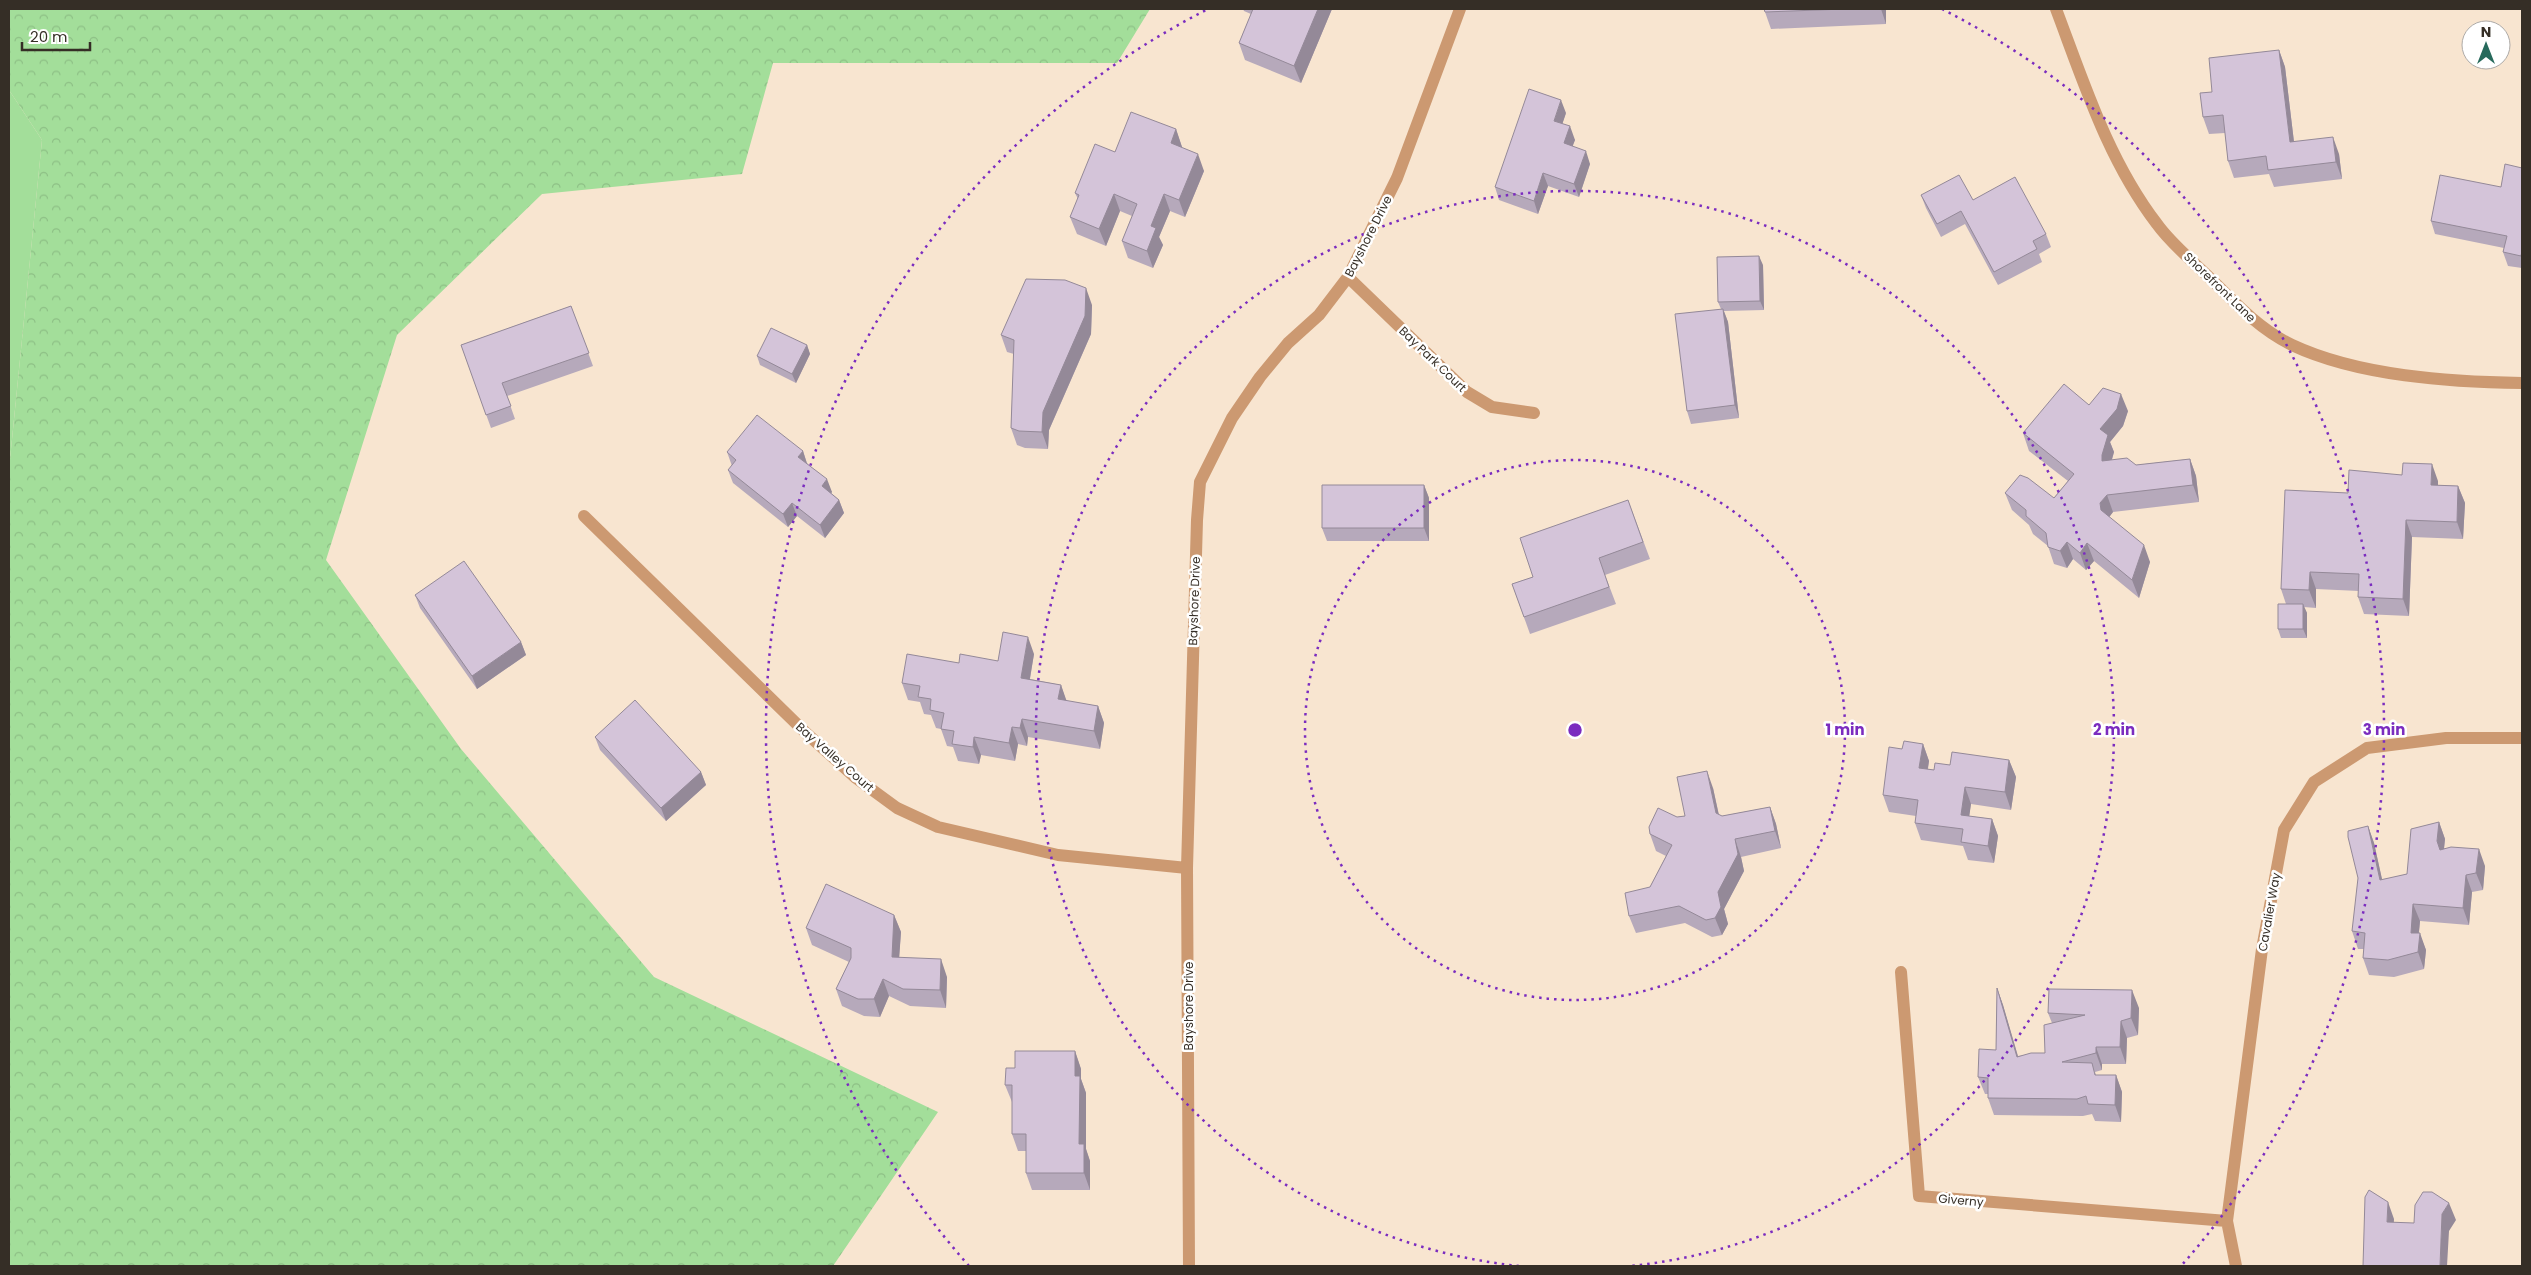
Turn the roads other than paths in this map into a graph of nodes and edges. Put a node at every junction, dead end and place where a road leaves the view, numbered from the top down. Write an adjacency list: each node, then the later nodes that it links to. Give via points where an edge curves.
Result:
1 (1460, 9): 3 (street, Bayshore Drive, via 1397,178)
2 (2056, 9): 4 (street, Shorefront Lane, via 2100,127 2157,225 2251,319 2291,344 2334,361 2463,382)
3 (1348, 277): 5 (street, Bay Park Court, via 1467,392 1492,407); 8 (street, Bayshore Drive, via 1319,314 1288,343 1260,377 1232,418 1200,482)
4 (2522, 383)
5 (1534, 413)
6 (584, 516): 8 (street, Bay Valley Court, via 806,733 856,778 897,808 938,827 1058,856)
7 (2522, 738): 10 (street, Cavalier Way, via 2446,738 2367,748 2314,782 2284,830 2262,949)
8 (1187, 868): 11 (street, Bayshore Drive)
9 (1900, 972): 10 (street, Giverny, via 1919,1196)
10 (2227, 1222): 12 (street, Cavalier Way)
11 (1189, 1266)
12 (2236, 1266)

